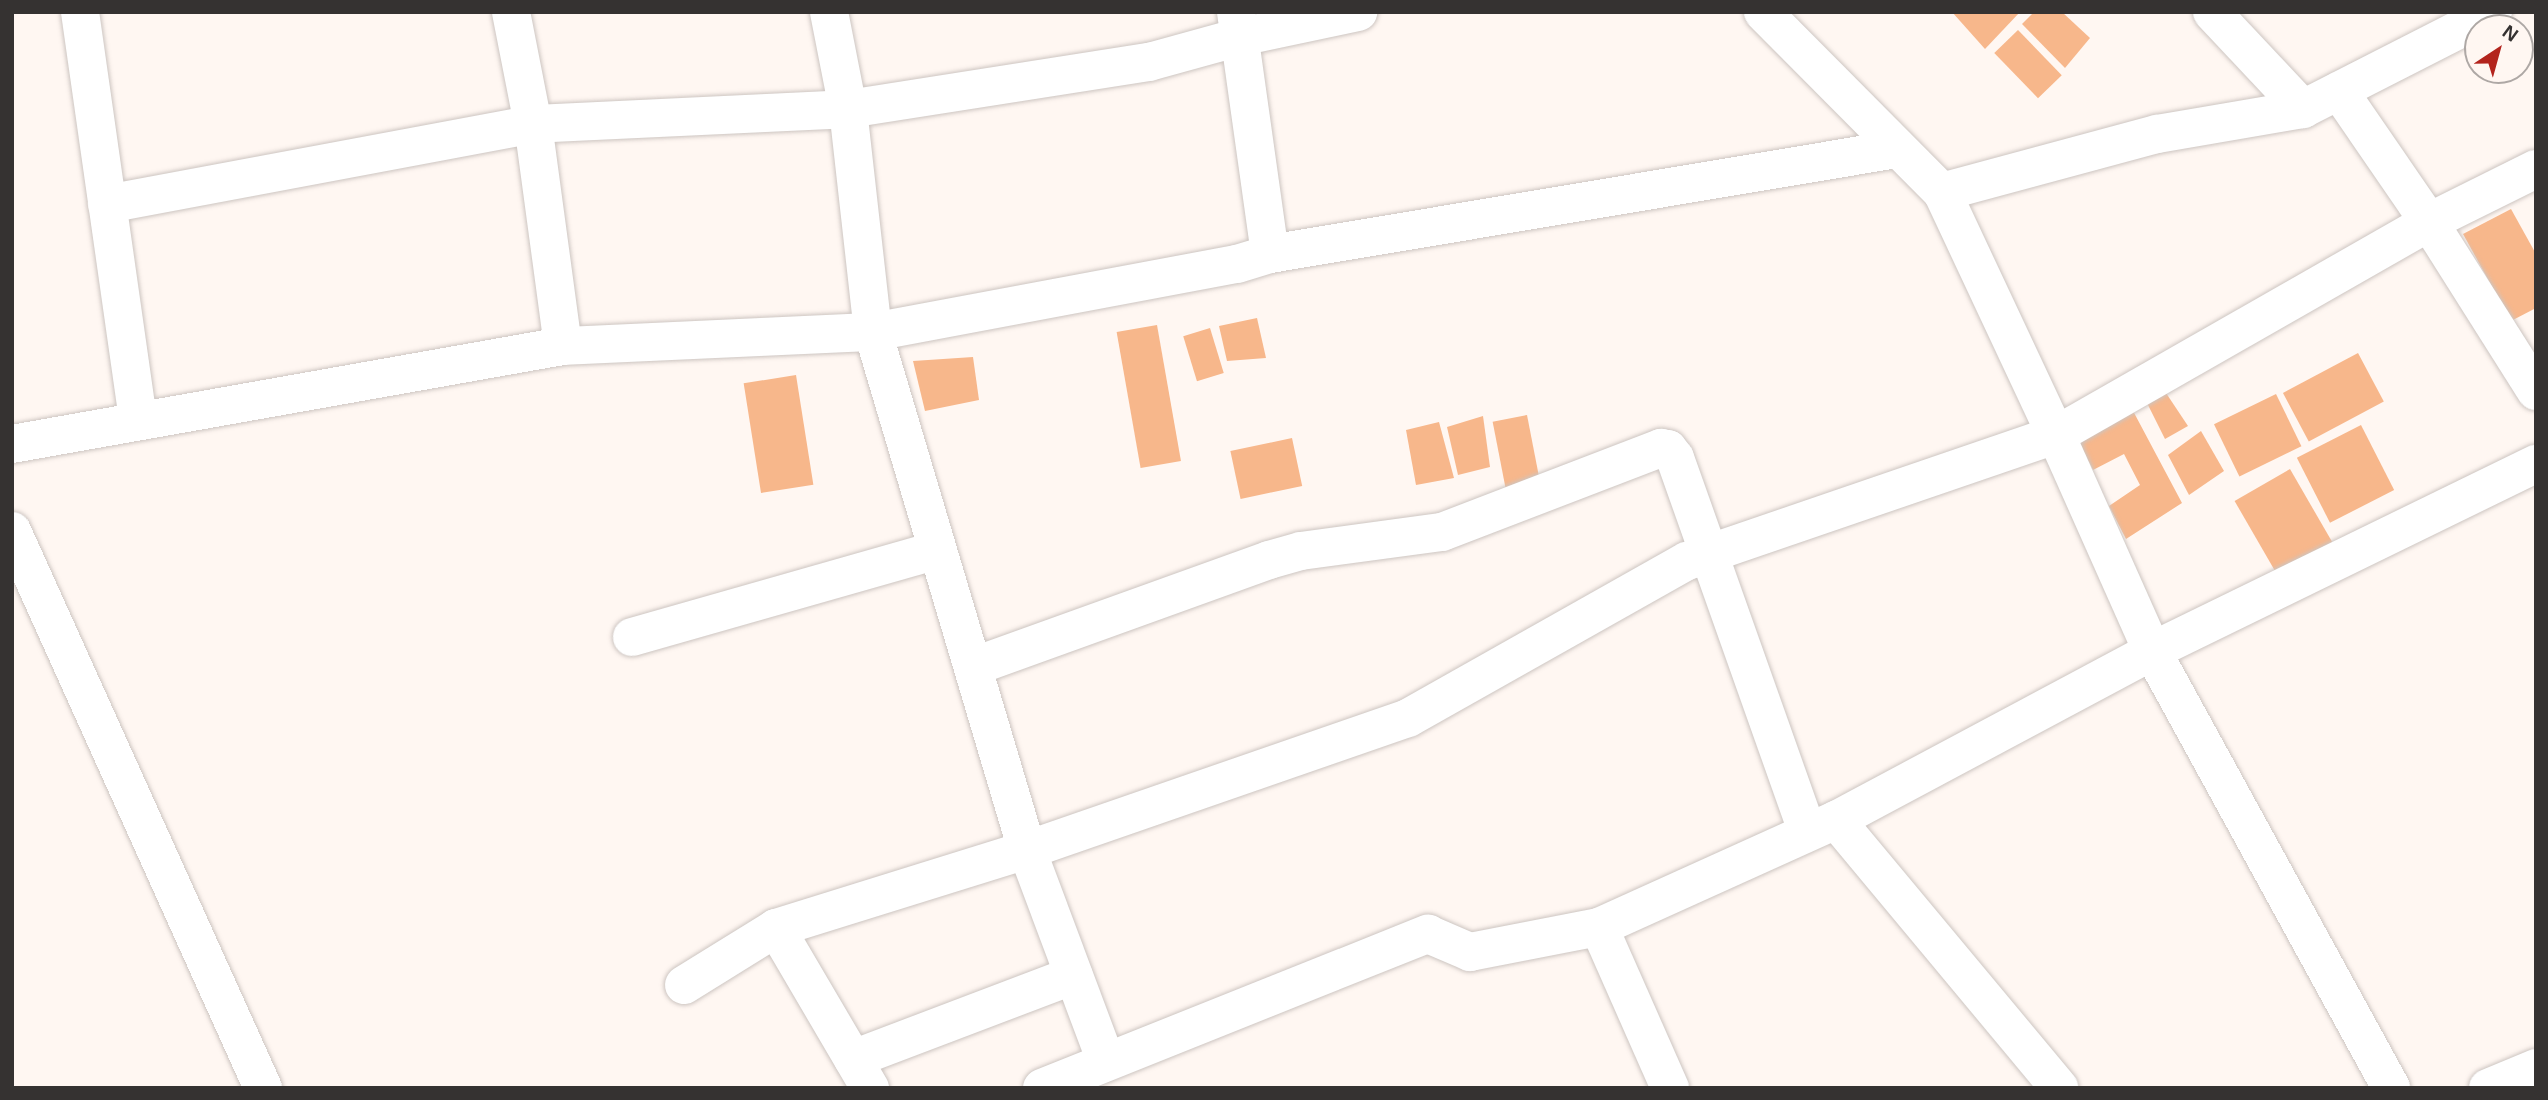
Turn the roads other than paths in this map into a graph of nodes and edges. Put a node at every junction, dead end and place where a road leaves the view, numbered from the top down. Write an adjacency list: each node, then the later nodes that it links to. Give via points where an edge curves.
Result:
1 (80, 12): 16 (street)
2 (511, 12): 12 (street)
3 (829, 12): 11 (street)
4 (1358, 12): 8 (street)
5 (1763, 12): 13 (street)
6 (2212, 12): 10 (street)
7 (2493, 12): 9 (street)
8 (1238, 25): 11 (street, via 1149,62); 18 (street)
9 (2339, 91): 10 (street); 17 (street)
10 (2303, 108): 15 (street, via 2157,134)
11 (848, 109): 12 (street); 19 (street)
12 (533, 124): 16 (street); 20 (street)
13 (1896, 149): 15 (street); 18 (street)
14 (2536, 169): 17 (street)
15 (1941, 192): 23 (street)
16 (107, 204): 22 (street)
17 (2429, 222): 21 (street); 23 (street)
18 (1270, 254): 19 (street)
19 (873, 332): 20 (street); 27 (street)
20 (563, 345): 22 (street)
21 (2536, 391)
22 (138, 421): 24 (street)
23 (2056, 435): 28 (street); 30 (street)
24 (12, 444)
25 (2536, 464): 30 (street)
26 (12, 531): 41 (street)
27 (937, 550): 29 (street); 31 (street)
28 (1709, 554): 31 (street, via 1675,458 1661,448 1461,526 1280,557); 32 (street); 33 (street, via 1687,561 1408,718)
29 (632, 637)
30 (2152, 651): 32 (street); 45 (street)
31 (975, 666): 33 (street)
32 (1822, 826): 34 (street); 44 (street)
33 (1027, 850): 35 (street); 36 (street)
34 (1599, 927): 38 (street, via 1471,952 1428,934); 43 (street)
35 (776, 928): 37 (street); 40 (street)
36 (1074, 975): 38 (street); 40 (street)
37 (684, 985)
38 (1107, 1060): 42 (street)
39 (2535, 1071): 46 (street)
40 (861, 1073)
41 (262, 1088)
42 (1042, 1088)
43 (1670, 1088)
44 (2059, 1088)
45 (2391, 1088)
46 (2488, 1088)

